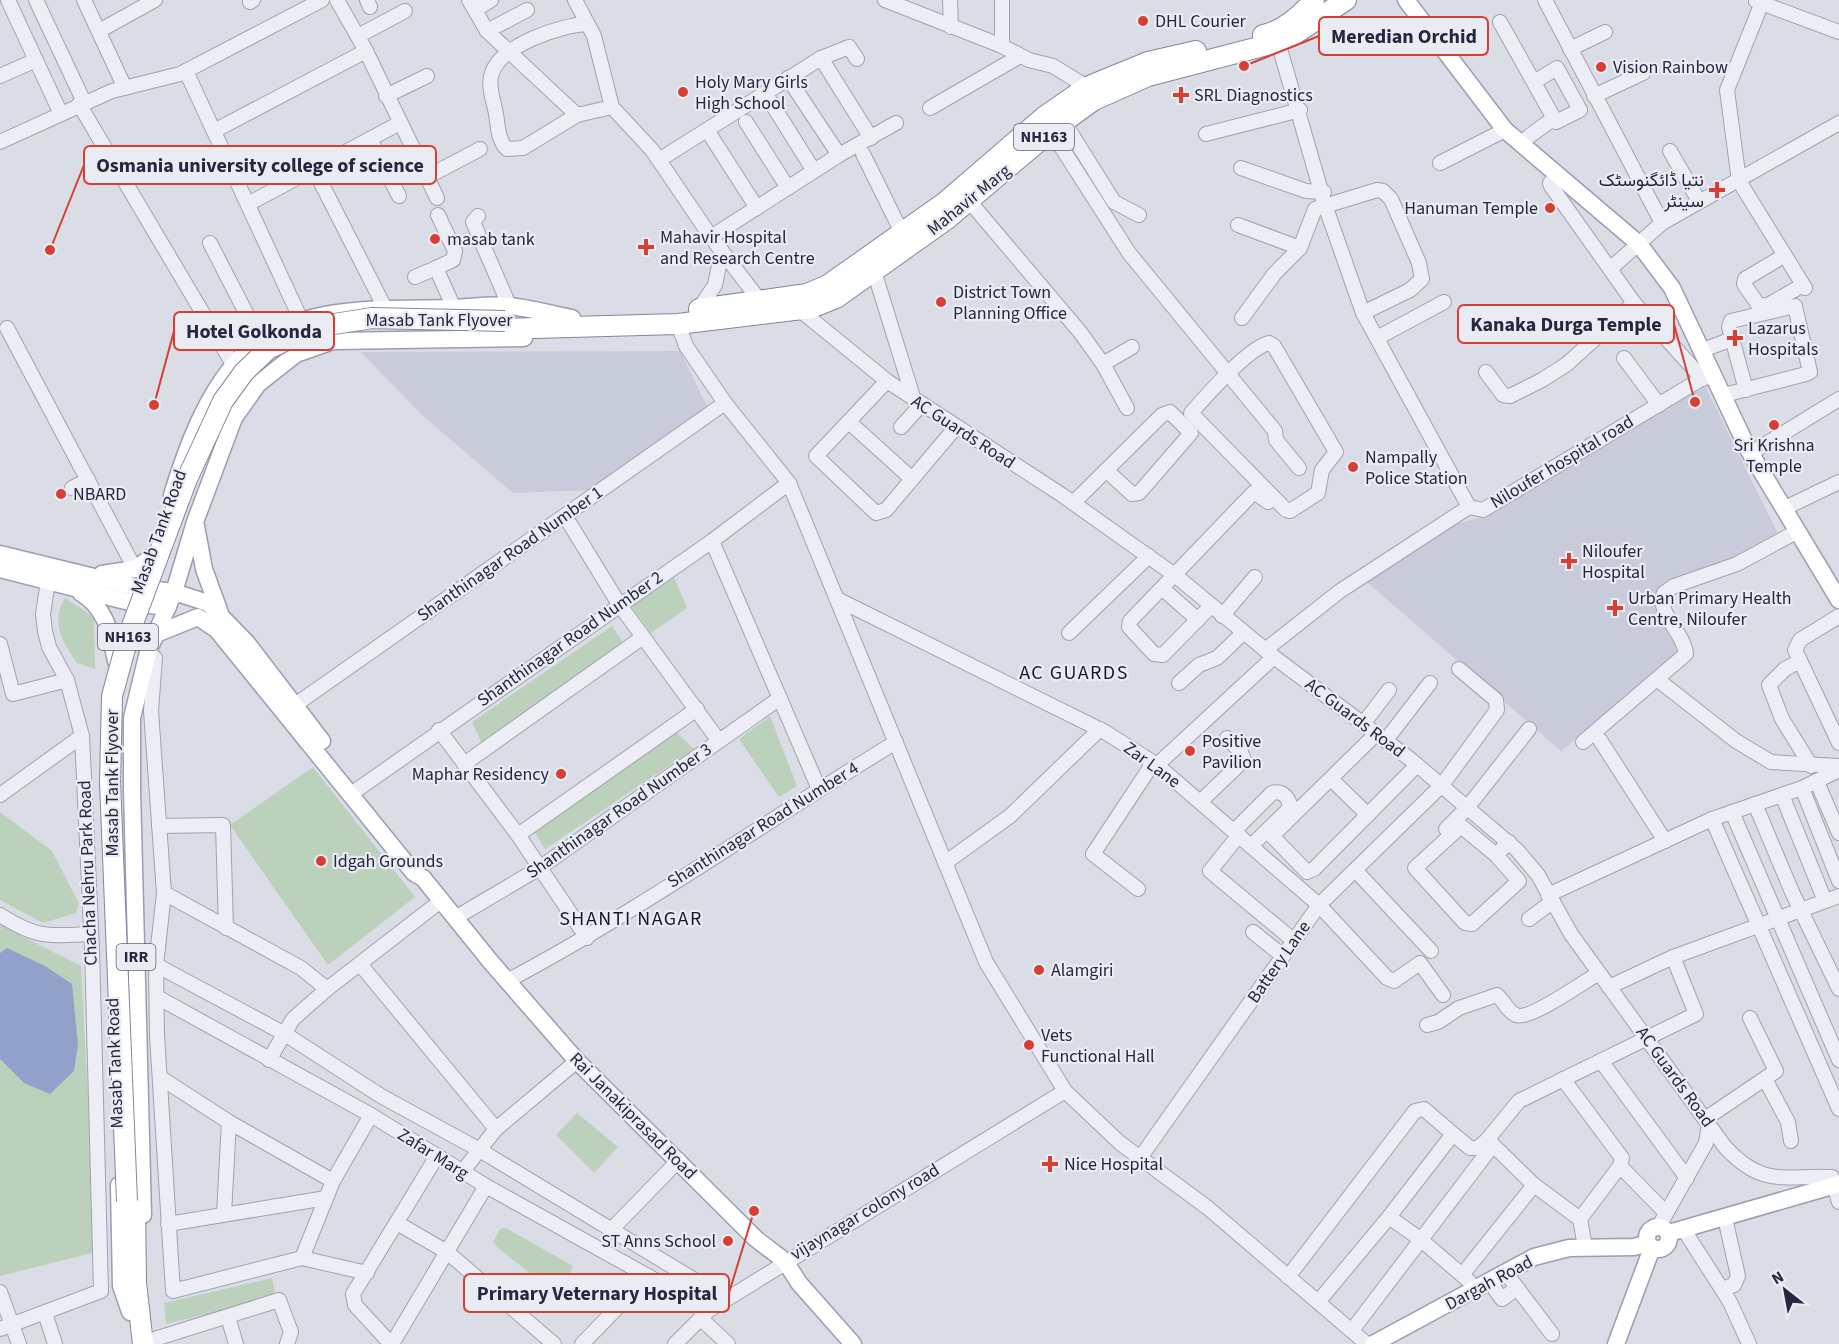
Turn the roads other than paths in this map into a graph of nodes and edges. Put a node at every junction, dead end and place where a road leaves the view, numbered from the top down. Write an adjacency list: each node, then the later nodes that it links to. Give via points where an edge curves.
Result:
1 (8, 0): 39 (street)
2 (36, 0): 52 (street)
3 (84, 0): 26 (street)
4 (155, 0): 26 (street)
5 (322, 0): 41 (street)
6 (337, 0): 30 (street)
7 (491, 0): 18 (street)
8 (575, 0): 24 (street)
9 (885, 0): 19 (street)
10 (950, 0): 25 (street)
11 (1002, 0): 32 (street)
12 (1314, 0): 47 (highway, Mahavir Marg / NH163, via 1296,18 1272,33 1148,62)
13 (1335, 0): 22 (highway, NH163)
14 (1346, 0): 22 (highway, Mahavir Marg / NH163)
15 (1407, 0): 65 (main road)
16 (1545, 0): 35 (street)
17 (1759, 1): 29 (street); 84 (street, via 1727,90)
18 (472, 5): 27 (street)
19 (911, 5): 25 (street)
20 (526, 10): 27 (street)
21 (405, 11): 30 (street)
22 (1316, 20): 31 (highway, Mahavir Marg / NH163)
23 (1500, 22): 46 (street)
24 (588, 24): 34 (street, via 554,28); 53 (street)
25 (951, 27): 32 (street)
26 (99, 31): 48 (street)
27 (487, 31): 34 (street)
28 (1605, 32): 35 (street)
29 (1839, 32)
30 (358, 36): 33 (street)
31 (1278, 42): 55 (street); 63 (highway, Mahavir Marg / NH163, via 1148,76 1094,100)
32 (1002, 46): 36 (street)
33 (366, 51): 50 (street); 66 (street)
34 (510, 53): 57 (street); 57 (street, via 492,71 490,79 504,147 523,148)
35 (1573, 54): 40 (street); 51 (street)
36 (1020, 56): 47 (street, via 1053,66); 54 (street)
37 (821, 58): 38 (street, via 849,47); 45 (street); 68 (street)
38 (857, 59)
39 (36, 60): 43 (street); 56 (street)
40 (1557, 68): 46 (street); 58 (street, via 1580,110 1556,122)
41 (186, 71): 48 (street); 66 (street)
42 (1643, 73): 51 (street)
43 (0, 76)
44 (427, 76): 50 (street)
45 (788, 78): 49 (street); 76 (street)
46 (1534, 82): 58 (street)
47 (1087, 87): 93 (highway, Mahavir Marg / NH163, via 1045,116)
48 (125, 88): 52 (street)
49 (765, 93): 64 (street); 81 (street)
50 (386, 96): 60 (street)
51 (1594, 96): 97 (street)
52 (82, 103): 56 (street); 131 (street)
53 (612, 107): 57 (street); 77 (street)
54 (930, 108)
55 (1300, 110): 67 (street); 88 (street)
56 (60, 112): 71 (street)
57 (577, 115)
58 (1554, 118): 72 (street)
59 (746, 122): 85 (street)
60 (400, 123): 69 (street); 83 (street)
61 (896, 123): 68 (street)
62 (1835, 125): 70 (street); 84 (street)
63 (1057, 126): 90 (highway, Mahavir Marg / NH163); 96 (street, via 1114,202); 133 (street, via 1129,253)
64 (707, 130): 77 (street); 92 (street)
65 (1505, 130): 72 (main road); 78 (street)
66 (214, 131): 91 (street)
67 (1206, 134)
68 (871, 138): 76 (street)
69 (370, 139): 80 (street); 86 (street)
70 (1839, 140)
71 (0, 141)
72 (1520, 143): 82 (main road)
73 (480, 149): 83 (street)
74 (1670, 151): 89 (street)
75 (863, 154): 99 (street)
76 (839, 155): 81 (street)
77 (659, 159): 100 (street)
78 (1440, 163)
79 (1241, 168): 88 (street)
80 (314, 169): 91 (street); 113 (street)
81 (814, 171): 85 (street)
82 (1558, 175): 102 (main road); 107 (street, via 1551,186)
83 (427, 177): 87 (street)
84 (1738, 182): 89 (street); 105 (street)
85 (788, 188): 92 (street)
86 (399, 196)
87 (437, 198)
88 (1324, 198): 103 (street, via 1315,209); 117 (street); 117 (street, via 1383,191 1391,199 1419,263 1421,282)
89 (1700, 201): 97 (street)
90 (970, 202): 93 (highway, Mahavir Marg / NH163); 130 (street)
91 (248, 204): 120 (street)
92 (757, 208): 100 (street)
93 (943, 213): 99 (highway, Mahavir Marg / NH163); 108 (highway, Mahavir Marg / NH163)
94 (438, 215): 106 (street, via 456,255)
95 (478, 216): 118 (street, via 473,222)
96 (1133, 217)
97 (1662, 223): 102 (street)
98 (1238, 225): 103 (street)
99 (902, 233): 110 (highway, Mahavir Marg / NH163, via 828,285 807,294)
100 (711, 237): 104 (street)
101 (210, 243): 126 (street)
102 (1639, 244): 107 (street); 128 (main road, via 1672,288)
103 (1300, 248): 119 (street, via 1275,273)
104 (722, 251): 110 (street); 115 (street, via 715,285)
105 (1785, 266): 105 (street, via 1804,286 1759,306 1744,284 1745,279)
106 (436, 267): 109 (street); 114 (street)
107 (1610, 269): 112 (street)
108 (874, 271): 116 (highway, Mahavir Marg / NH163, via 836,298); 139 (street)
109 (415, 277)
110 (760, 301): 115 (highway, Mahavir Marg / NH163)
111 (1444, 302): 124 (street)
112 (1634, 303): 132 (street, via 1567,364 1509,396 1503,395); 134 (street)
113 (385, 308): 114 (main road, Masab Tank Road); 120 (main road, Masab Tank Road)
114 (454, 308): 118 (main road, Masab Tank Road)
115 (699, 309): 121 (highway, Mahavir Marg / NH163)
116 (800, 310): 122 (highway, Mahavir Marg / NH163); 135 (street, AC Guards Road)
117 (1363, 313): 124 (street)
118 (506, 318): 121 (highway, Masab Tank Flyover / NH163); 338 (highway, Masab Tank Flyover / NH163, via 328,334 274,359 249,382 212,444 138,632 116,729)
119 (1242, 318)
120 (302, 322): 126 (main road, Masab Tank Road)
121 (571, 323): 122 (highway, Mahavir Marg / NH163); 154 (main road, Masab Tank Road, via 528,338 333,341 296,354 258,384 234,418)
122 (678, 324): 140 (street, via 686,346)
123 (7, 328): 151 (street, via 66,450)
124 (1377, 338): 158 (street)
125 (1732, 339): 128 (street); 136 (street); 136 (street, via 1729,327 1733,320 1791,305 1797,309 1810,372)
126 (260, 340): 131 (main road, Masab Tank Road)
127 (1132, 347): 130 (street)
128 (1703, 350): 134 (main road)
129 (1624, 358): 141 (street)
130 (1103, 364): 142 (street)
131 (234, 366): 149 (main road, Masab Tank Road, via 210,400)
132 (1486, 372)
133 (1228, 374): 133 (street, via 1260,347 1269,343 1274,346 1335,450 1335,457 1322,470 1318,493 1293,510 1286,510 1192,416); 147 (street, via 1275,431 1276,440)
134 (1708, 375): 137 (main road); 141 (street, Niloufer hospital road)
135 (887, 381): 139 (street, AC Guards Road); 143 (street)
136 (1746, 390): 137 (street)
137 (1724, 395): 146 (main road)
138 (1839, 399): 146 (street)
139 (918, 402): 144 (street); 145 (street, AC Guards Road)
140 (725, 403): 153 (street); 161 (street, Shanthinagar Road Number 1)
141 (1659, 405): 158 (street, Niloufer hospital road, via 1483,510)
142 (1127, 408)
143 (849, 422): 150 (street); 150 (street, via 816,456 876,513 882,513)
144 (901, 427)
145 (956, 427): 150 (street); 157 (street, AC Guards Road)
146 (1751, 453): 159 (main road)
147 (1299, 468)
148 (1106, 470): 148 (street, via 1132,494 1139,493 1191,433 1173,415 1165,413); 157 (street)
149 (179, 473): 154 (main road); 156 (main road, Masab Tank Road)
150 (912, 479)
151 (88, 480): 155 (street); 169 (street)
152 (1839, 482): 159 (street)
153 (789, 483): 164 (street, Shanthinagar Road Number 2); 176 (street)
154 (209, 484): 160 (main road, Masab Tank Road)
155 (72, 488)
156 (171, 498): 160 (main road); 166 (main road, Masab Tank Road)
157 (1073, 502): 167 (street, AC Guards Road)
158 (1469, 507): 190 (street, Niloufer hospital road, via 1340,591)
159 (1785, 508): 163 (main road)
160 (198, 514): 177 (main road, Masab Tank Road); 181 (main road, via 204,569)
161 (565, 516): 179 (street); 202 (street, Shanthinagar Road Number 1)
162 (1283, 516): 170 (street, via 1254,492)
163 (1798, 531): 178 (main road); 196 (street, via 1737,564 1668,590 1662,597 1663,604 1686,654)
164 (712, 541): 179 (street, Shanthinagar Road Number 2); 201 (street)
165 (0, 554): 172 (main road)
166 (153, 556): 169 (main road); 175 (main road, Masab Tank Road)
167 (1149, 556): 170 (street, AC Guards Road); 185 (street)
168 (0, 569): 173 (main road)
169 (135, 569): 172 (main road)
170 (1176, 576): 174 (street); 180 (street, AC Guards Road)
171 (1255, 577): 182 (street)
172 (75, 580): 173 (main road); 175 (main road); 192 (main road, via 104,614)
173 (48, 582): 195 (street, Chacha Nehru Park Road, via 43,614 45,631)
174 (1163, 589): 184 (street); 184 (street, via 1128,627 1154,654 1163,655)
175 (136, 596): 177 (main road); 192 (main road, Masab Tank Road)
176 (837, 599): 205 (street, Zar Lane); 213 (street)
177 (171, 600): 181 (main road, via 201,599); 187 (main road, Masab Tank Road / IRR)
178 (1839, 600)
179 (620, 604): 188 (street); 207 (street, Shanthinagar Road Number 2)
180 (1211, 606): 182 (street, AC Guards Road); 184 (street)
181 (220, 612): 202 (main road)
182 (1222, 616): 186 (street, AC Guards Road)
183 (1839, 616): 193 (street, via 1796,644)
184 (1198, 620)
185 (1069, 633)
186 (1243, 633): 190 (street, AC Guards Road); 197 (street, via 1217,658 1199,665)
187 (156, 634): 226 (main road, via 198,617 217,630); 255 (main road, Masab Tank Road / IRR, via 138,686 132,718)
188 (643, 637): 203 (street); 217 (street)
189 (0, 644): 200 (street)
190 (1269, 653): 204 (street, AC Guards Road); 216 (street, Niloufer hospital road)
191 (155, 658): 235 (street, via 151,711)
192 (116, 661): 256 (main road, Masab Tank Road / IRR, via 108,688 105,722)
193 (1800, 661): 215 (street); 219 (street, via 1769,685 1782,719)
194 (1459, 669): 223 (street, Battery Lane, via 1498,705)
195 (67, 680): 200 (street); 208 (street, Chacha Nehru Park Road)
196 (1658, 680): 214 (street); 219 (street, via 1771,762)
197 (1179, 683)
198 (1430, 683): 209 (street)
199 (1389, 690): 204 (street)
200 (7, 697)
201 (780, 698): 212 (street, Shanthinagar Road Number 3); 225 (street)
202 (295, 705): 226 (main road)
203 (698, 709): 212 (street); 238 (street)
204 (1363, 724): 209 (street, AC Guards Road)
205 (1100, 729): 216 (street, Zar Lane); 244 (street, via 1010,816)
206 (1529, 729): 231 (street)
207 (440, 730): 217 (street); 226 (street, Shanthinagar Road Number 2)
208 (82, 736): 227 (street); 265 (street, Chacha Nehru Park Road)
209 (1381, 737): 218 (street, AC Guards Road); 221 (street)
210 (1227, 738): 229 (street, via 1244,760)
211 (1600, 740): 239 (street)
212 (720, 741): 245 (street, Shanthinagar Road Number 3)
213 (896, 742): 225 (street, Shanthinagar Road Number 4); 244 (street)
214 (1583, 742)
215 (1839, 743)
216 (1155, 764): 229 (street, Zar Lane); 248 (street, Niloufer hospital road, via 1093,854)
217 (464, 765): 238 (street)
218 (1417, 765): 223 (street, AC Guards Road); 233 (street)
219 (1811, 766): 220 (street)
220 (1838, 773): 222 (street)
221 (1330, 779): 233 (street); 233 (street, via 1274,832 1273,839 1307,872)
222 (1816, 782): 224 (street); 237 (street)
223 (1442, 785): 231 (street, AC Guards Road); 246 (street, Battery Lane)
224 (1802, 788): 228 (street); 247 (street)
225 (819, 789): 266 (street, Shanthinagar Road Number 4)
226 (355, 791): 252 (main road, Rai Janakiprasad Road, via 414,873)
227 (0, 795)
228 (1782, 795): 230 (street); 253 (street)
229 (1200, 802): 236 (street, Zar Lane)
230 (1755, 804): 232 (street); 257 (street)
231 (1467, 808): 240 (street, AC Guards Road); 243 (street)
232 (1732, 812): 234 (street); 260 (street)
233 (1368, 815)
234 (1712, 819): 239 (street); 262 (street)
235 (159, 826): 249 (street); 263 (street, via 223,825)
236 (1237, 833): 241 (street, Zar Lane); 241 (street, via 1272,793 1288,798 1287,811); 267 (street, via 1210,871)
237 (1839, 833)
238 (518, 835): 245 (street)
239 (1665, 841): 251 (street)
240 (1509, 842): 242 (street); 251 (street, AC Guards Road, via 1538,875)
241 (1251, 846): 254 (street, Zar Lane)
242 (1496, 855): 242 (street, via 1519,881 1472,924 1465,922 1415,868 1461,826)
243 (1416, 860)
244 (945, 863): 292 (street, via 986,962)
245 (538, 869): 259 (street, Shanthinagar Road Number 3); 266 (street)
246 (1356, 871): 254 (street, Battery Lane); 268 (street)
247 (1839, 881)
248 (1138, 889)
249 (164, 893): 263 (street); 272 (street)
250 (1839, 896): 253 (street)
251 (1550, 898): 261 (street); 273 (street, AC Guards Road)
252 (442, 900): 259 (main road, Rai Janakiprasad Road); 271 (street)
253 (1825, 901): 257 (street)
254 (1319, 905): 267 (street, Battery Lane); 278 (street, Zar Lane, via 1387,978 1394,981 1420,963)
255 (135, 906): 256 (main road); 338 (main road, Masab Tank Road / IRR, via 146,1282)
256 (109, 908): 338 (main road, Masab Tank Road / IRR, via 121,1286)
257 (1800, 910): 260 (street); 277 (street)
258 (0, 915): 265 (street, via 27,932 50,936)
259 (455, 918): 274 (main road, Rai Janakiprasad Road)
260 (1777, 918): 262 (street); 287 (street)
261 (1529, 919)
262 (1760, 924): 270 (street); 288 (street)
263 (226, 928): 276 (street, via 301,969)
264 (1252, 932): 269 (street)
265 (91, 934): 339 (street, Chacha Nehru Park Road, via 101,1291)
266 (587, 938): 274 (street, Shanthinagar Road Number 4)
267 (1293, 940): 269 (street, Battery Lane)
268 (1431, 951)
269 (1283, 956): 303 (street, Battery Lane)
270 (1673, 957): 275 (street); 283 (street, via 1696,1014)
271 (360, 964): 276 (street); 297 (street)
272 (156, 965): 279 (street); 282 (street)
273 (1599, 973): 275 (street, AC Guards Road); 281 (street, via 1521,1017 1514,1015 1497,995 1459,1008)
274 (507, 981): 285 (main road, Rai Janakiprasad Road)
275 (1609, 987): 283 (street, AC Guards Road)
276 (327, 989): 282 (street, via 293,1019)
277 (1839, 989)
278 (1443, 995)
279 (157, 997): 284 (street, Zafar Marg); 289 (street)
280 (1750, 1018): 291 (street, via 1776,1071)
281 (1427, 1025)
282 (285, 1034): 284 (street); 301 (street, via 381,1096)
283 (1645, 1038): 286 (street); 296 (street, AC Guards Road)
284 (269, 1060): 294 (street, Zafar Marg)
285 (577, 1061): 297 (street); 304 (main road, Rai Janakiprasad Road)
286 (1601, 1061): 290 (street); 307 (street)
287 (1839, 1061): 288 (street)
288 (1822, 1069): 293 (street)
289 (161, 1078): 295 (street); 318 (street)
290 (1563, 1079): 300 (street, via 1520,1101); 305 (street, via 1622,1158)
291 (1765, 1079): 296 (street); 299 (street, via 1788,1122)
292 (1065, 1091): 303 (street); 326 (street, vijaynagar colony road)
293 (1839, 1109)
294 (371, 1115): 302 (street, Zafar Marg); 308 (street)
295 (229, 1122): 308 (street); 313 (street)
296 (1707, 1122): 307 (street, via 1706,1143); 310 (street, AC Guards Road, via 1740,1163 1761,1175)
297 (496, 1129): 301 (street)
298 (1453, 1134): 300 (street, via 1470,1148); 314 (street); 331 (street, via 1424,1109 1415,1112)
299 (1791, 1141)
300 (1490, 1142): 309 (street); 321 (street)
301 (478, 1149): 306 (street); 320 (street)
302 (437, 1156): 306 (street, Zafar Marg); 317 (street)
303 (1140, 1158): 331 (street, via 1208,1208)
304 (679, 1160): 320 (street); 326 (main road, Rai Janakiprasad Road, via 756,1239)
305 (1620, 1166): 316 (street); 319 (street)
306 (462, 1172): 311 (street, Zafar Marg)
307 (1687, 1178): 319 (street)
308 (333, 1181): 312 (street)
309 (1534, 1185): 316 (street); 329 (street)
310 (1834, 1185): 315 (main road)
311 (486, 1186): 324 (street); 330 (street, Zafar Marg)
312 (326, 1198): 313 (street); 325 (street)
313 (224, 1215): 318 (street)
314 (1389, 1217): 321 (street); 337 (street)
315 (1725, 1218): 319 (main road); 334 (street, via 1738,1276 1734,1285)
316 (1580, 1219): 323 (street)
317 (397, 1222): 324 (street); 327 (street)
318 (168, 1224): 325 (street, via 173,1291)
319 (1670, 1226): 322 (main road, via 1665,1246 1659,1249); 334 (street)
320 (612, 1230): 336 (street)
321 (1420, 1239): 329 (street); 343 (street)
322 (1650, 1245): 323 (main road, Dargah Road); 358 (main road)
323 (1585, 1247): 328 (main road, Dargah Road, via 1534,1257)
324 (447, 1252): 351 (street); 352 (street)
325 (302, 1258): 327 (street)
326 (785, 1261): 336 (street, vijaynagar colony road); 355 (main road, Rai Janakiprasad Road, via 799,1283)
327 (367, 1272): 351 (street, via 352,1299)
328 (1505, 1272): 332 (main road, Dargah Road); 333 (street)
329 (1462, 1275): 332 (street)
330 (648, 1276): 340 (street, Zafar Marg); 353 (street)
331 (1288, 1277): 337 (street)
332 (1483, 1285): 333 (street, via 1502,1299); 357 (main road, Dargah Road)
333 (1517, 1288): 344 (street)
334 (1722, 1289): 359 (street)
335 (0, 1292): 342 (street)
336 (726, 1299): 340 (street, vijaynagar colony road)
337 (1318, 1302): 343 (street)
338 (134, 1312): 348 (highway, NH163)
339 (45, 1313): 342 (street, Chacha Nehru Park Road); 347 (street)
340 (704, 1314): 345 (street, vijaynagar colony road); 354 (street, Zafar Marg)
341 (228, 1317): 348 (street); 349 (street); 350 (street, via 279,1300 291,1332)
342 (6, 1327): 346 (street)
343 (1353, 1329): 356 (street)
344 (1552, 1334)
345 (681, 1342)
346 (19, 1344)
347 (55, 1344)
348 (140, 1344)
349 (236, 1344)
350 (287, 1344)
351 (392, 1344)
352 (554, 1344)
353 (582, 1344)
354 (728, 1344)
355 (853, 1344)
356 (1367, 1344)
357 (1373, 1344)
358 (1616, 1344)
359 (1749, 1344)

